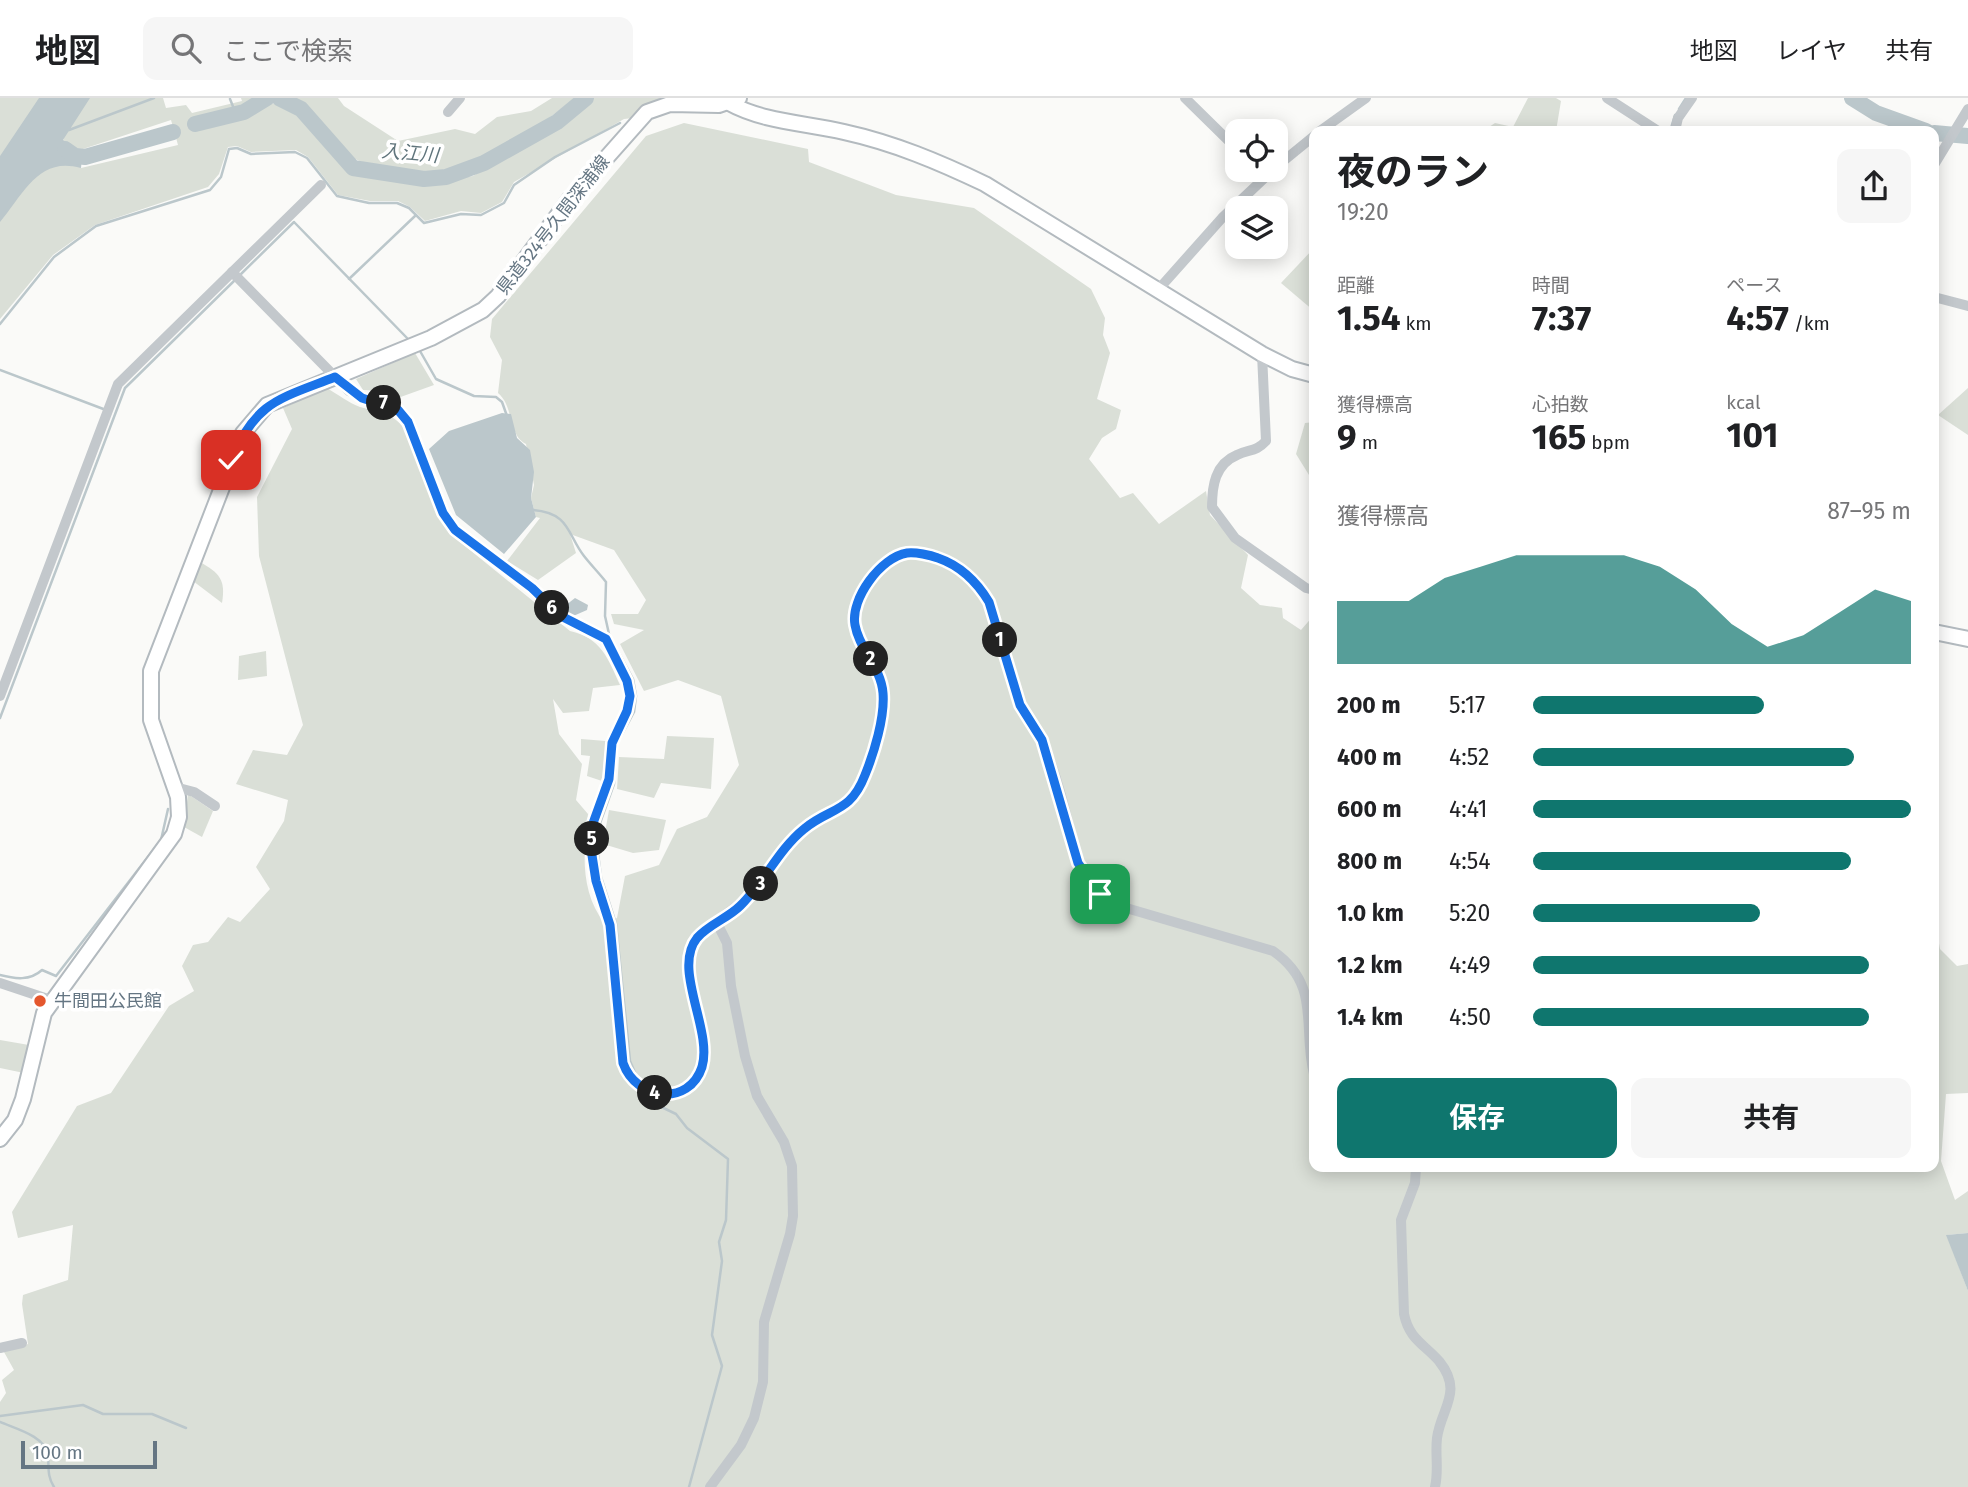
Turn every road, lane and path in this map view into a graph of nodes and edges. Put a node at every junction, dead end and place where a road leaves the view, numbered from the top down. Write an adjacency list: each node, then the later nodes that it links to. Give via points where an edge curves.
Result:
1 (460, 98): 8 (street)
2 (1185, 98): 12 (street)
3 (1366, 98): 9 (street)
4 (1607, 98): 10 (street)
5 (1692, 98): 11 (street)
6 (734, 100): 19 (main road, via 754,114 895,145 942,163 985,184); 24 (main road, 県道324号久間深浦線, via 670,104 648,113 569,200 483,310 431,338)
7 (1968, 109): 15 (street)
8 (448, 112)
9 (1327, 126)
10 (1650, 126)
11 (1676, 126)
12 (1225, 137)
13 (1309, 140): 14 (street)
14 (1288, 156)
15 (1939, 156)
16 (1257, 182): 19 (street)
17 (321, 184): 18 (street)
18 (232, 272): 24 (street); 28 (street, via 118,384)
19 (1157, 291): 22 (main road)
20 (1939, 302): 21 (street)
21 (1968, 306)
22 (1262, 354): 23 (main road); 25 (street, via 1266,441 1258,450 1235,455 1215,475 1212,507 1235,538)
23 (1309, 374)
24 (335, 377): 29 (main road, 県道324号久間深浦線, via 267,405 243,433 231,460 151,671 150,720); 31 (street, via 362,398 398,410 415,435 443,513 455,530 561,616 606,639 627,681 627,711 612,743 609,779 592,826 591,849 610,925 623,1063 628,1076 647,1091 675,1093 696,1078 702,1065 704,1050 688,963 698,937)
25 (1309, 589)
26 (1939, 633): 27 (main road)
27 (1968, 639)
28 (0, 696)
29 (175, 787): 30 (street, via 194,792); 33 (main road, 県道324号久間深浦線, via 179,817 174,834)
30 (215, 806)
31 (717, 923): 34 (street, via 758,887 805,828 838,812 859,789 883,692 876,667 857,635 854,612 886,564 909,553 935,557 968,575 989,602 1020,705 1042,740 1078,863 1100,894 1116,905 1273,951 1290,963); 39 (street, via 727,943 731,986 753,1082 792,1166 793,1216 764,1322 763,1382 754,1418 741,1445)
32 (0, 983): 33 (street)
33 (51, 1000): 35 (main road, 県道324号久間深浦線, via 37,1032 23,1099 15,1120)
34 (1309, 1009)
35 (0, 1139)
36 (1416, 1172): 40 (street, via 1401,1220 1404,1314 1407,1328 1438,1361 1451,1390 1449,1407 1438,1428)
37 (22, 1343): 38 (street)
38 (0, 1348)
39 (710, 1487)
40 (1435, 1487)

